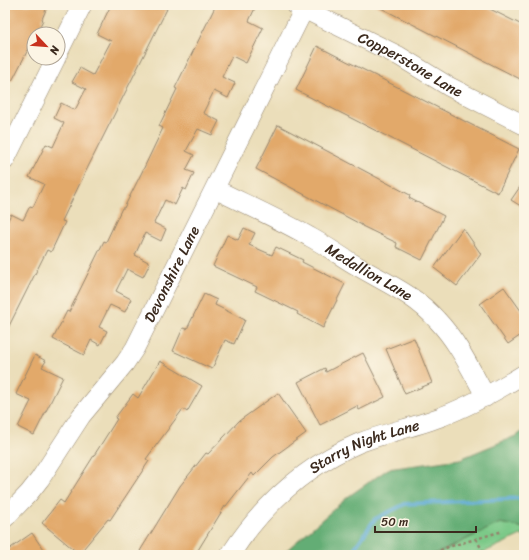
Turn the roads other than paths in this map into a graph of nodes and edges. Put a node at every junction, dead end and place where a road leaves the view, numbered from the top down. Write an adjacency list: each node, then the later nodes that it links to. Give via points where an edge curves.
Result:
1 (82, 5): 3 (street)
2 (300, 7): 5 (street, Copperstone Lane, via 399,56 448,86); 7 (street, Devonshire Lane)
3 (66, 37)
4 (52, 66): 6 (street)
5 (524, 125)
6 (5, 160)
7 (215, 189): 9 (street, Medallion Lane, via 311,237 412,296 448,332 464,355); 10 (street, Devonshire Lane, via 135,348 82,416 29,493)
8 (524, 374): 9 (street, Starry Night Lane)
9 (486, 397): 11 (street, Starry Night Lane, via 443,416 359,443 323,462 274,500 247,530)
10 (5, 518)
11 (230, 555)

